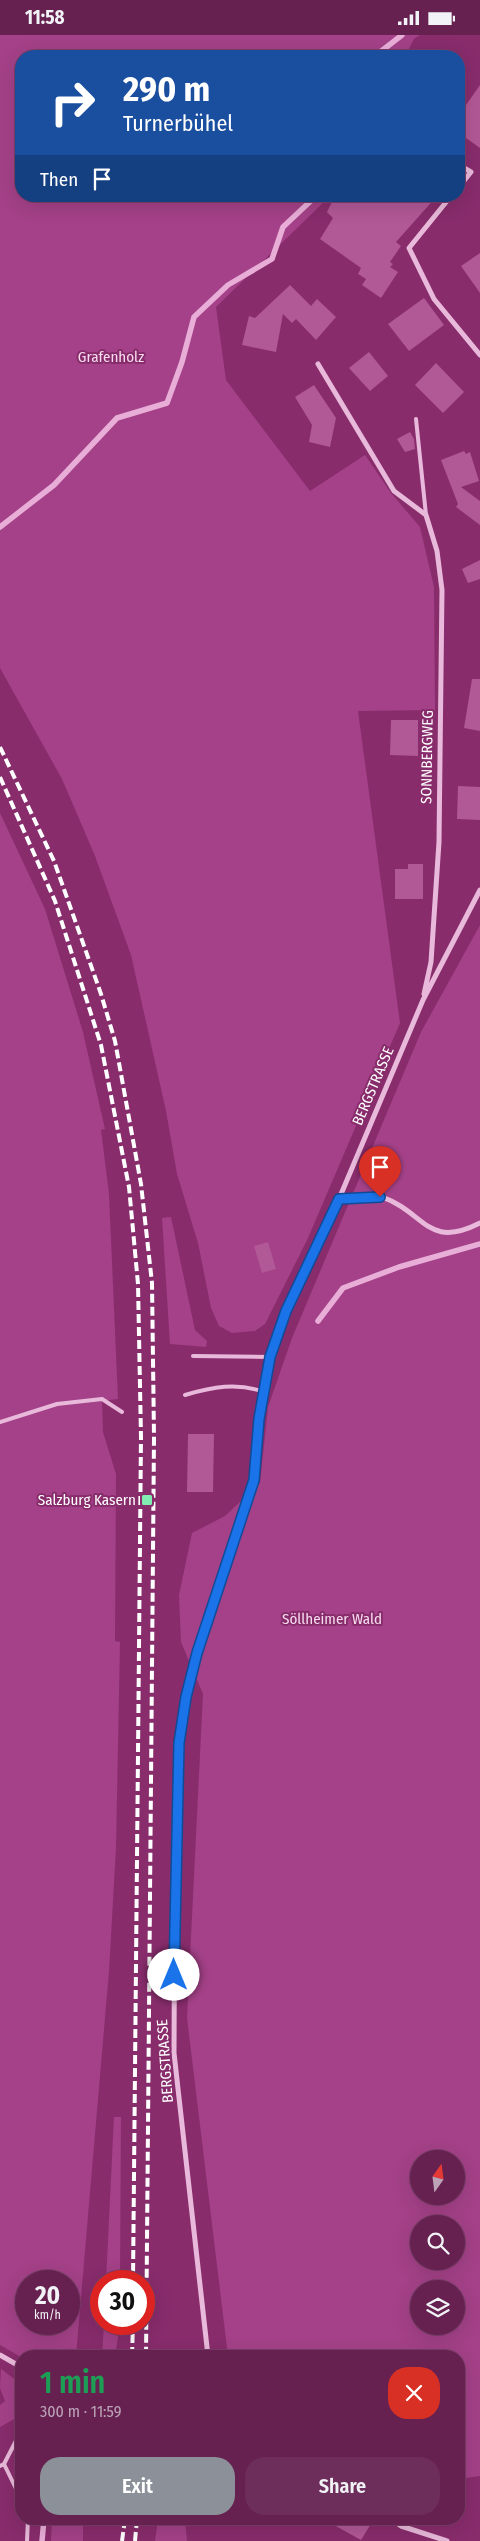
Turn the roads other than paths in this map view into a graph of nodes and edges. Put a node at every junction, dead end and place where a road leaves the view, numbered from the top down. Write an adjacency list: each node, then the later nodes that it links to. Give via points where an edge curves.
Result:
1 (465, 168): 2 (street, via 471,172)
2 (465, 180)
3 (446, 202): 4 (street, via 409,248 434,299)
4 (480, 355)
5 (318, 364): 7 (street, via 394,491)
6 (416, 419): 7 (lane, SONNBERGWEG)
7 (426, 515): 9 (street, SONNBERGWEG, via 437,551 442,590 439,842 431,963)
8 (480, 890): 9 (street, BERGSTRASSE)
9 (423, 1000): 10 (street, BERGSTRASSE)
10 (339, 1199): 11 (street, via 380,1197 403,1207 427,1227 444,1234); 13 (street, BERGSTRASSE, via 286,1311)
11 (480, 1223)
12 (193, 1356): 13 (lane)
13 (270, 1357): 14 (street, BERGSTRASSE)
14 (264, 1392): 15 (lane, via 228,1385); 18 (street, BERGSTRASSE, via 254,1480 197,1653 179,1743 174,2053)
15 (185, 1395)
16 (122, 1412): 17 (lane, via 102,1399 58,1404)
17 (0, 1422)
18 (207, 2350)
19 (0, 2355): 20 (street)
20 (15, 2364)
21 (15, 2442): 22 (lane)
22 (2, 2465): 23 (lane)
23 (15, 2488)
24 (28, 2525): 26 (lane)
25 (401, 2525): 27 (street)
26 (27, 2541)
27 (447, 2541)

